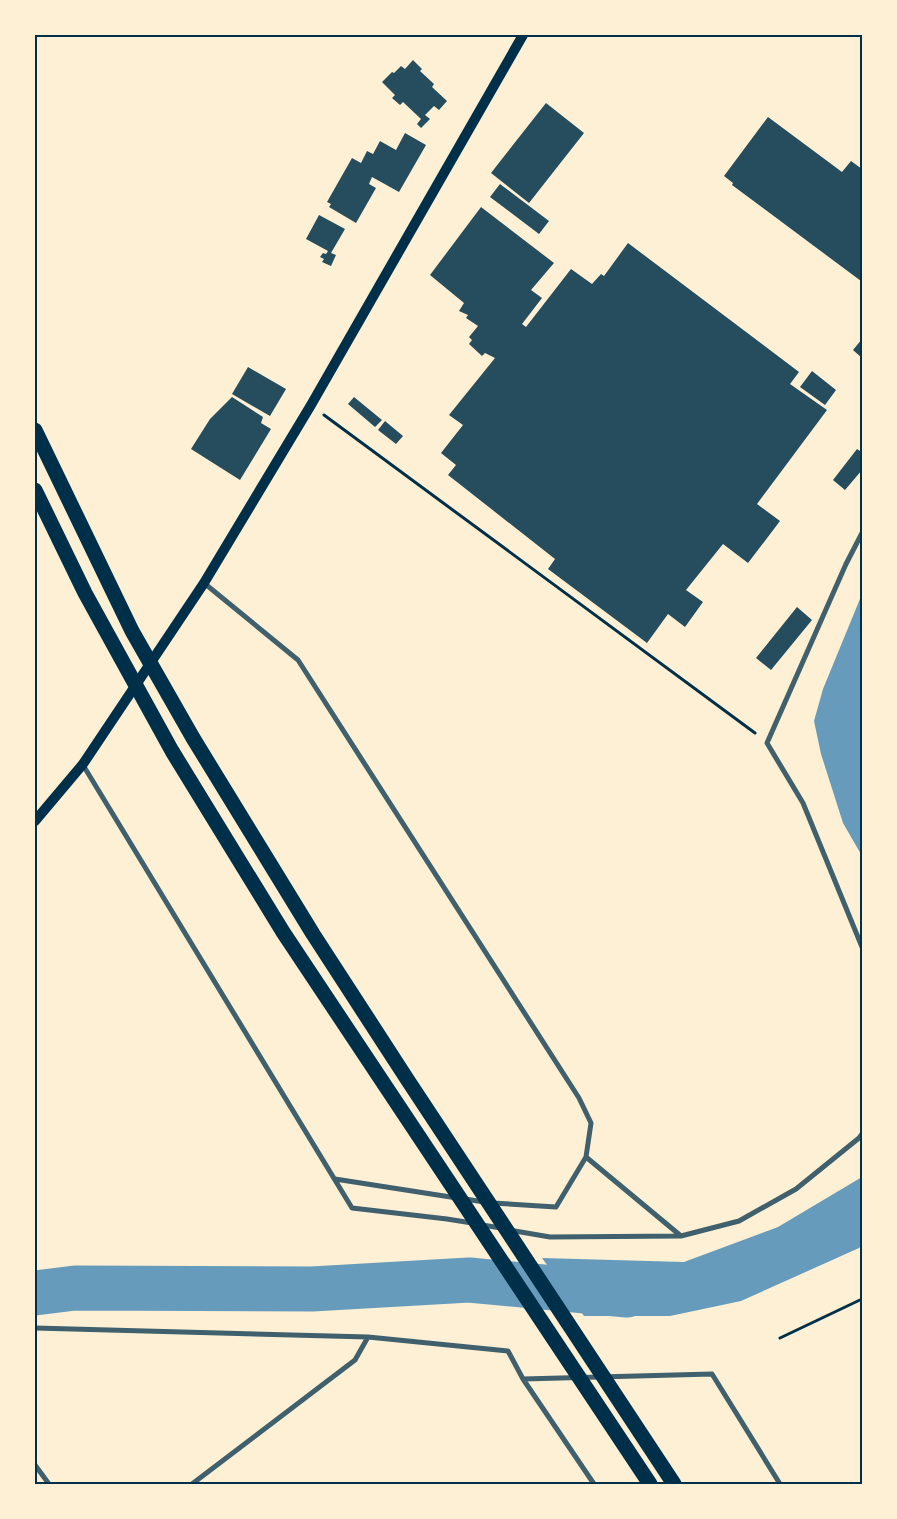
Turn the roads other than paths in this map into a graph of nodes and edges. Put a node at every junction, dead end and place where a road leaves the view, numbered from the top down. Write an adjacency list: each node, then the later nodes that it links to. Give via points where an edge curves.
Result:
1 (523, 35): 5 (main road, via 311,405)
2 (35, 430): 21 (highway, via 132,631 193,738 313,934)
3 (35, 490): 20 (highway, via 85,593 172,751 283,932)
4 (862, 533): 8 (street, via 767,743 803,803)
5 (204, 583): 6 (main road); 10 (street, via 298,660 578,1098 591,1123)
6 (83, 764): 7 (main road); 11 (street)
7 (35, 822)
8 (862, 947)
9 (862, 1134): 12 (street, via 788,1194 739,1221)
10 (586, 1157): 11 (street, via 556,1207 445,1197); 12 (street)
11 (335, 1179): 12 (street, via 352,1208 447,1218 550,1237)
12 (681, 1236)
13 (35, 1328): 14 (street)
14 (368, 1337): 15 (street, via 508,1351); 18 (street, via 355,1360)
15 (523, 1379): 19 (street); 22 (street, via 712,1374)
16 (35, 1465): 17 (street)
17 (49, 1484)
18 (192, 1484)
19 (594, 1484)
20 (650, 1484)
21 (674, 1484)
22 (780, 1484)

